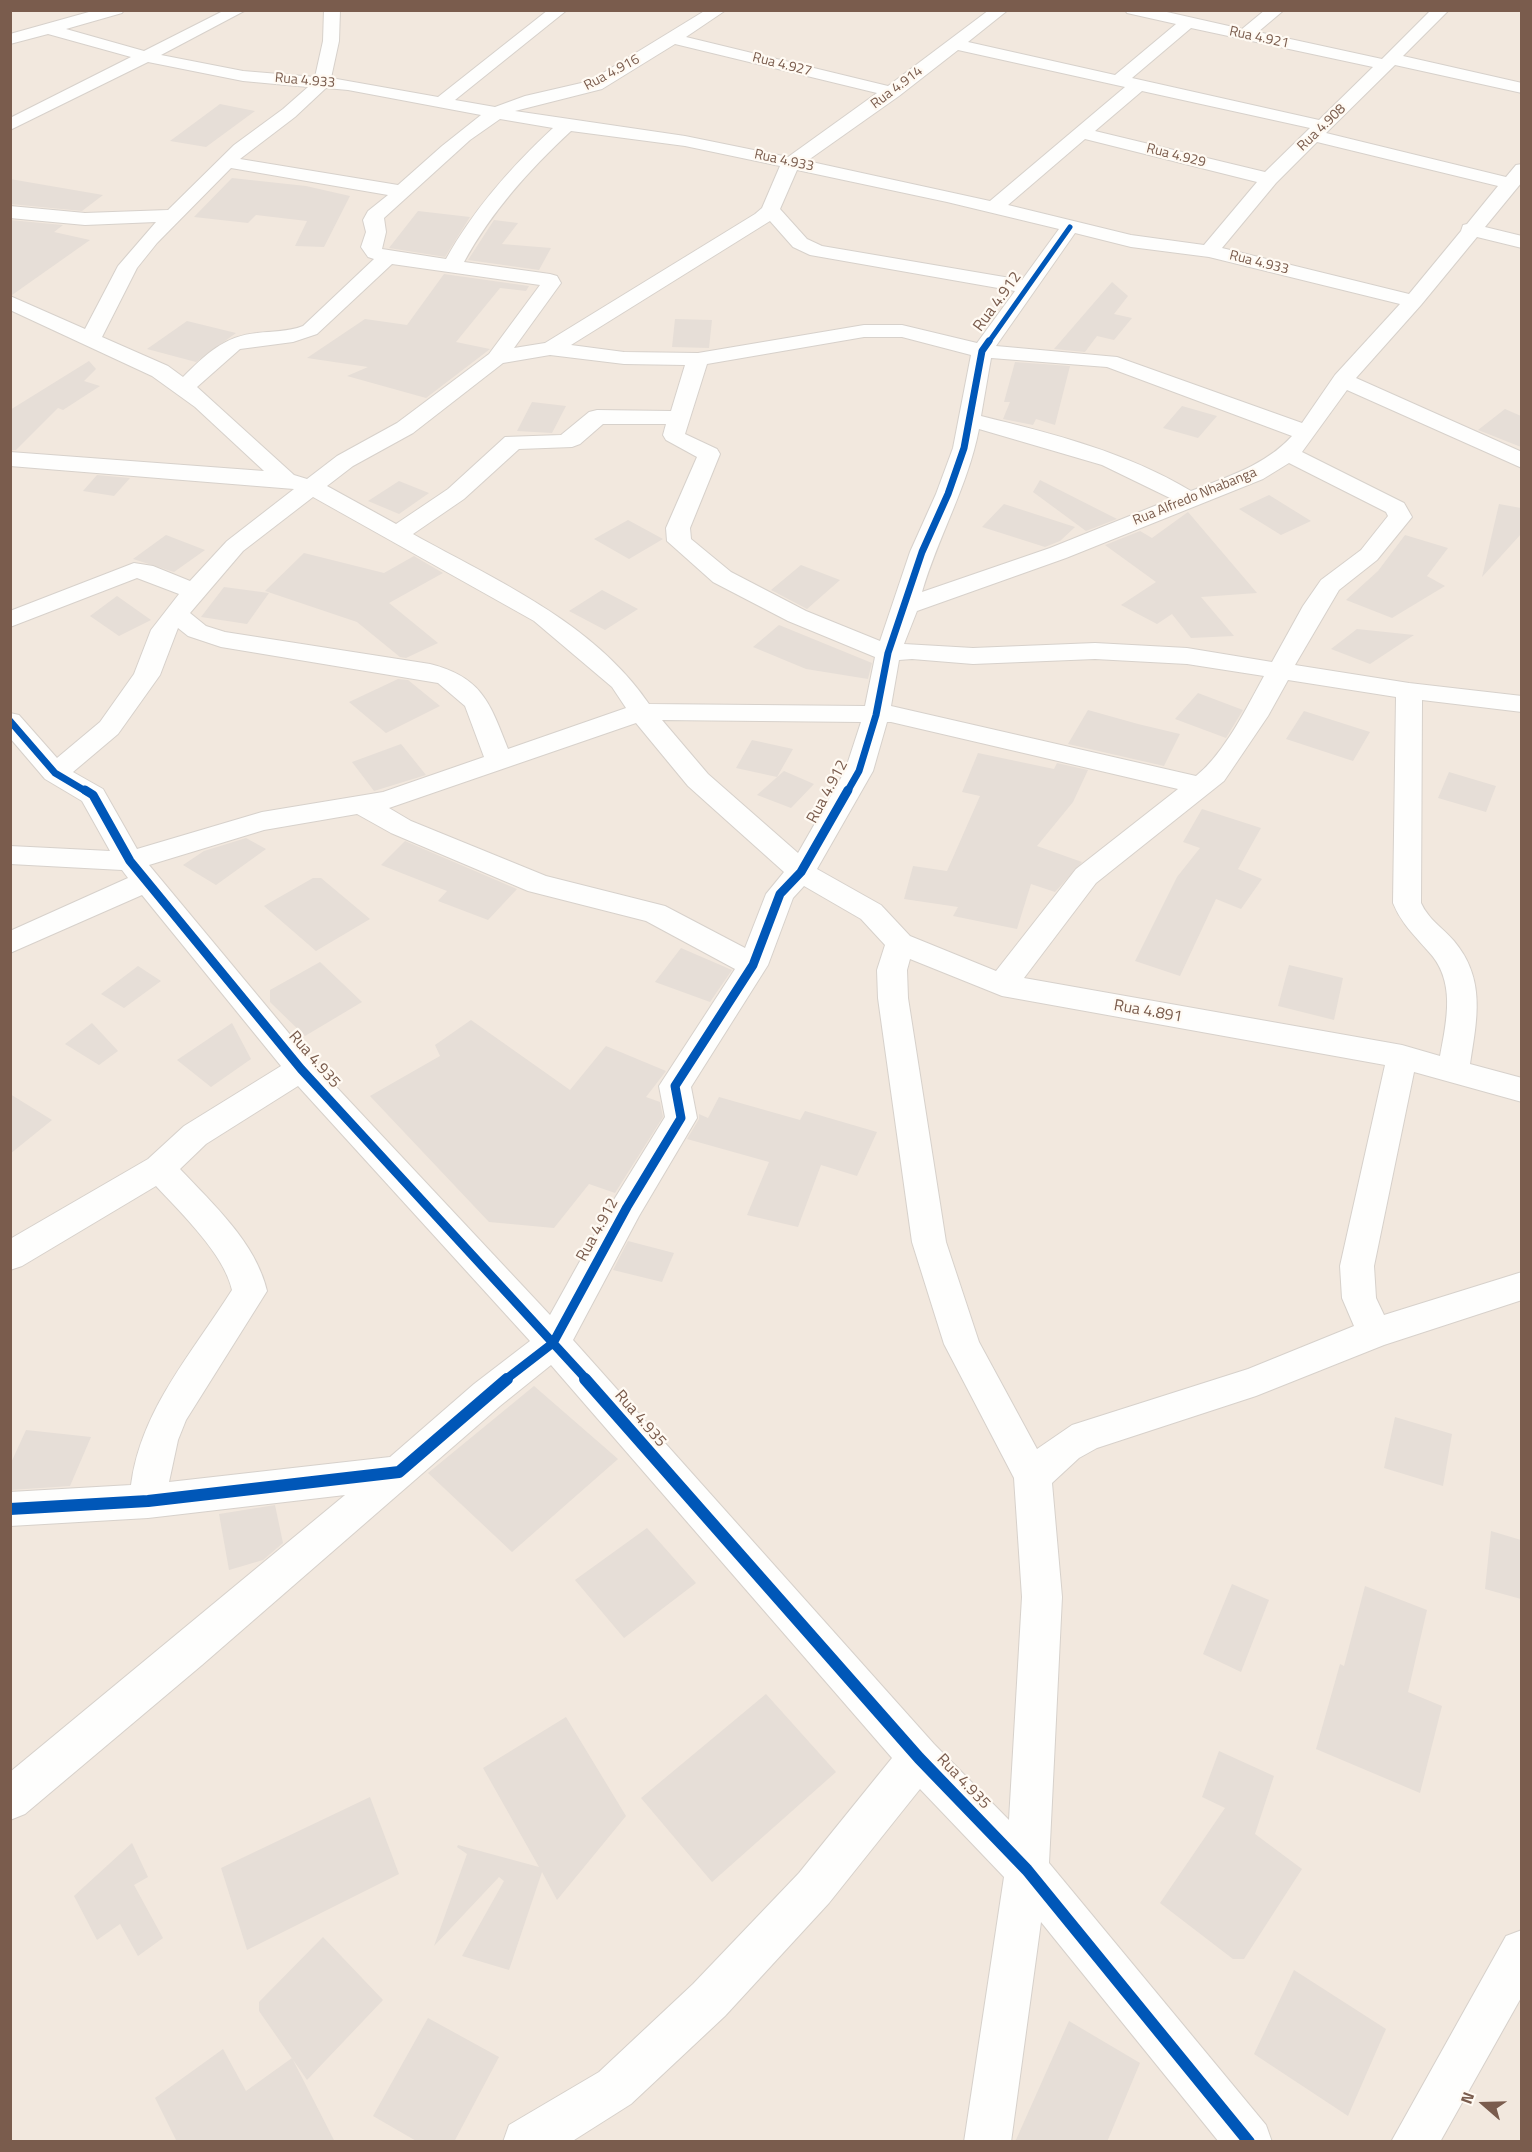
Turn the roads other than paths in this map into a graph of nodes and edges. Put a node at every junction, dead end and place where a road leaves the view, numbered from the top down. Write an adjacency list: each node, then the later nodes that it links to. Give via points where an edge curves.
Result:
1 (116, 10): 11 (street)
2 (238, 10): 16 (street)
3 (332, 10): 19 (street, via 333,30)
4 (559, 10): 23 (street)
5 (718, 10): 13 (street, Rua 4.916)
6 (1000, 10): 15 (street, Rua 4.914)
7 (1133, 10): 10 (street, Rua 4.921)
8 (1276, 10): 12 (street)
9 (1441, 10): 17 (street, Rua 4.908)
10 (1188, 22): 12 (street, Rua 4.921); 18 (street)
11 (52, 30): 14 (street); 16 (street, Rua 4.933)
12 (1245, 35): 17 (street, Rua 4.921)
13 (672, 38): 22 (street, Rua 4.927); 24 (street, Rua 4.916, via 596,85)
14 (10, 39)
15 (955, 44): 18 (street, Rua Alfredo Nhabanga); 22 (street, Rua 4.914)
16 (148, 57): 19 (street, Rua 4.933, via 243,76); 25 (street)
17 (1389, 62): 21 (street, Rua 4.921); 27 (street, Rua 4.908)
18 (1118, 81): 20 (street, Rua Alfredo Nhabanga)
19 (322, 82): 23 (street, Rua 4.933); 29 (street)
20 (1138, 85): 27 (street, Rua Alfredo Nhabanga); 28 (street)
21 (1521, 87)
22 (893, 92): 30 (street, Rua 4.914)
23 (442, 102): 24 (street, Rua 4.933)
24 (496, 113): 26 (street, Rua 4.933); 33 (street)
25 (10, 125)
26 (567, 125): 30 (street, Rua 4.933, via 638,133); 43 (street, via 496,195)
27 (1319, 131): 31 (street, Rua Alfredo Nhabanga); 32 (street, Rua 4.908)
28 (1082, 133): 32 (street, Rua 4.929); 34 (street)
29 (227, 162): 33 (street); 37 (street)
30 (791, 163): 34 (street, Rua 4.933); 35 (street)
31 (1516, 176): 39 (street, Rua Alfredo Nhabanga)
32 (1269, 179): 41 (street, Rua 4.908)
33 (404, 192): 42 (street, via 373,220 376,232 371,247 375,253)
34 (994, 207): 38 (street, Rua 4.933)
35 (770, 210): 44 (street, via 800,243 817,251); 48 (street, via 726,242)
36 (10, 212): 37 (street, via 85,219)
37 (172, 216): 47 (street, via 128,266)
38 (1070, 227): 41 (street, Rua 4.933, via 1166,248); 44 (street, Rua 4.912)
39 (1470, 229): 40 (street); 46 (street, Rua Alfredo Nhabanga)
40 (1521, 242)
41 (1209, 251): 46 (street, Rua 4.933)
42 (388, 257): 43 (street); 53 (street, via 310,330 232,345)
43 (453, 266): 50 (street, via 537,276 552,283)
44 (1028, 287): 49 (street, Rua 4.912)
45 (10, 302): 47 (street)
46 (1413, 302): 52 (street, Rua Alfredo Nhabanga)
47 (91, 339): 53 (street)
48 (549, 349): 50 (street); 51 (street, via 624,358)
49 (982, 351): 51 (street, via 902,331 864,331); 55 (street, Rua 4.912); 56 (street, via 1110,361)
50 (496, 358): 61 (street, via 405,428 345,461)
51 (698, 359): 54 (street)
52 (1343, 380): 56 (street, Rua Alfredo Nhabanga); 59 (street)
53 (185, 387): 60 (street)
54 (679, 418): 63 (street, via 597,417 564,442 513,442 456,494); 68 (street, via 674,435 709,454 678,528 679,542 722,577 797,616)
55 (969, 420): 62 (street, via 1068,445 1115,462 1165,484); 65 (street, Rua 4.912, via 952,485 922,552)
56 (1306, 434): 57 (street, Rua Alfredo Nhabanga)
57 (1288, 453): 62 (street, Rua Alfredo Nhabanga, via 1255,474); 69 (street, via 1396,508 1400,517 1370,555 1330,585 1308,616)
58 (10, 459): 60 (street, Rua 4.891)
59 (1521, 461)
60 (286, 480): 61 (street, Rua 4.891)
61 (311, 487): 63 (street, Rua 4.891); 64 (street, via 235,546)
62 (1189, 500): 65 (street, Rua Alfredo Nhabanga, via 1058,553)
63 (397, 534): 72 (street, Rua 4.891, via 543,616 621,682)
64 (195, 592): 66 (street); 67 (street, via 134,570)
65 (906, 606): 68 (street, Rua 4.912)
66 (177, 615): 75 (street, via 197,631 221,639 447,677 477,703); 76 (street, via 156,646 147,675 109,728)
67 (10, 620)
68 (888, 653): 69 (street, via 973,656 1095,651 1187,656); 73 (street, Rua 4.912)
69 (1280, 669): 70 (street); 77 (street, via 1255,716 1214,776)
70 (1408, 691): 71 (street); 88 (street, via 1407,903 1412,918 1447,951 1465,991)
71 (1521, 704)
72 (641, 712): 73 (street); 75 (street); 81 (street, Rua 4.891, via 698,780)
73 (876, 715): 77 (street, via 891,714); 81 (street, Rua 4.912, via 859,771)
74 (10, 721): 76 (street, Rua 4.935)
75 (499, 760): 78 (street, via 387,800)
76 (55, 773): 80 (street, Rua 4.935, via 93,795)
77 (1202, 786): 85 (street, via 1086,876)
78 (360, 804): 80 (street, via 262,821); 84 (street, via 402,827 529,880 655,913)
79 (10, 855): 80 (street)
80 (138, 871): 82 (street); 87 (street, Rua 4.935)
81 (801, 872): 83 (street, Rua 4.891, via 871,912); 84 (street, Rua 4.912, via 780,894)
82 (10, 943)
83 (900, 943): 85 (street, Rua 4.891); 96 (street, via 892,970 893,999 929,1242 962,1344)
84 (753, 965): 94 (street, Rua 4.912, via 675,1086 681,1118)
85 (1002, 986): 86 (street, Rua 4.891)
86 (1402, 1057): 88 (street, Rua 4.891); 93 (street, via 1357,1266 1359,1298)
87 (300, 1069): 90 (street, via 195,1135); 94 (street, Rua 4.935)
88 (1453, 1071): 89 (street, Rua 4.891)
89 (1521, 1090)
90 (160, 1168): 91 (street); 97 (street, via 221,1239 245,1274 250,1291 170,1410 149,1470)
91 (10, 1256)
92 (1517, 1298): 93 (street)
93 (1375, 1333): 96 (street, via 1256,1381 1089,1433 1071,1443)
94 (553, 1343): 95 (street); 99 (street, Rua 4.935)
95 (399, 1472): 97 (street); 100 (street)
96 (1033, 1477): 101 (street, via 1042,1598)
97 (148, 1501): 98 (street)
98 (10, 1509)
99 (919, 1758): 101 (street, Rua 4.935); 103 (street, via 814,1888 709,2000 615,2088)
100 (10, 1799)
101 (1027, 1870): 104 (street); 105 (street, Rua 4.935)
102 (1521, 1952): 106 (street)
103 (526, 2142)
104 (987, 2142)
105 (1249, 2142)
106 (1413, 2142)

